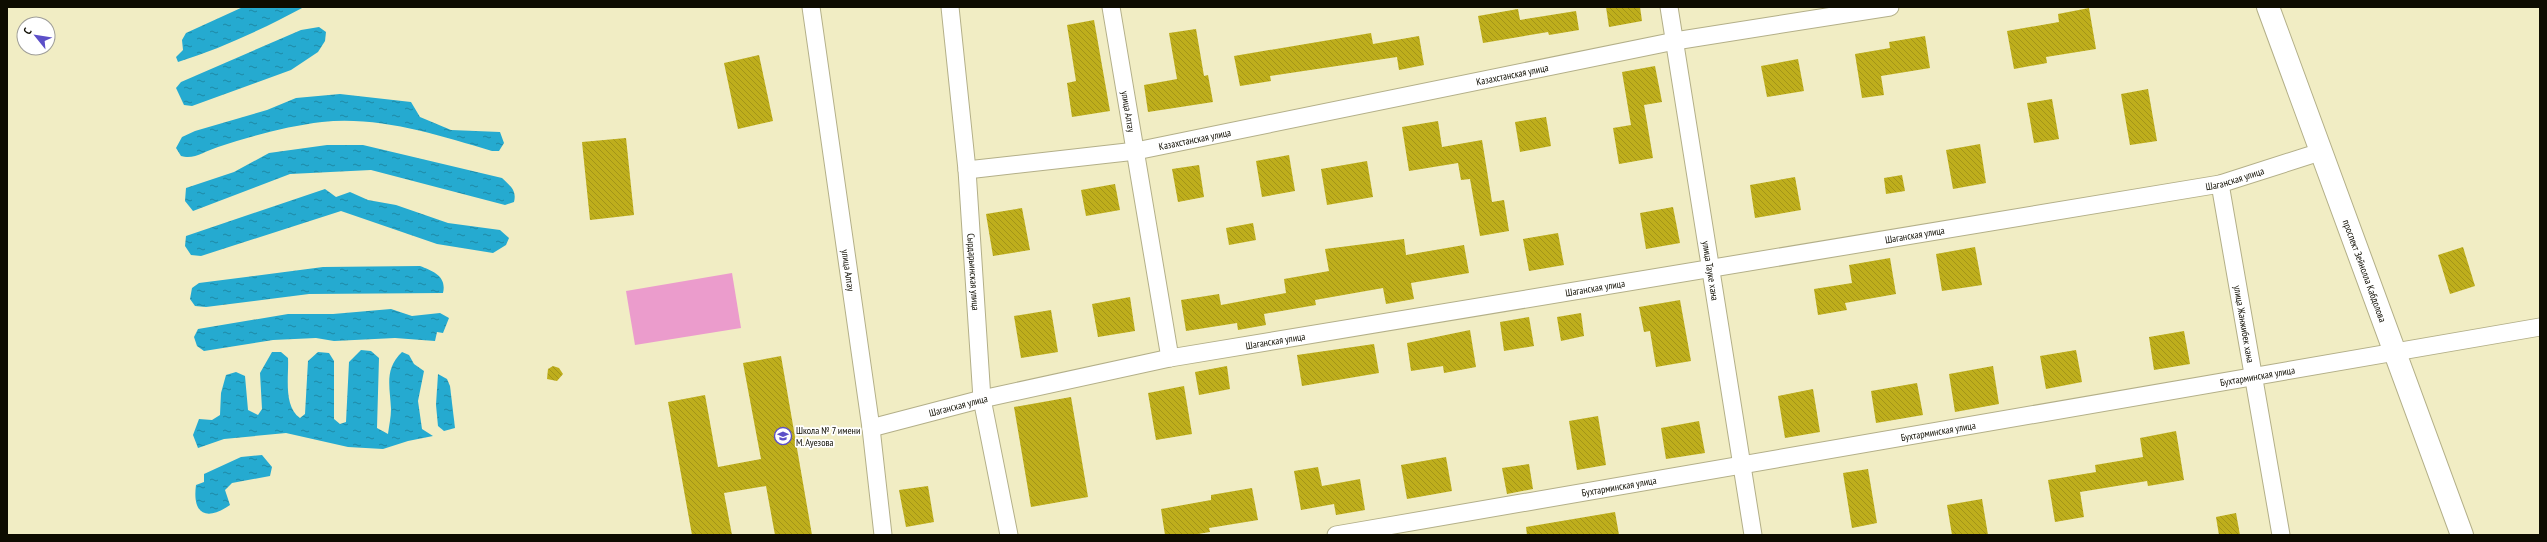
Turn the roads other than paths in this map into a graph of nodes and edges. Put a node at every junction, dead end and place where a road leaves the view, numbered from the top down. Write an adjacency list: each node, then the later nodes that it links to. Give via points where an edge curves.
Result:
1 (811, 7): 18 (street, улица Алтау)
2 (950, 7): 10 (street, Сырдарьинская улица)
3 (1111, 7): 8 (street, улица Алтау)
4 (1669, 7): 7 (street, улица Тауке хана)
5 (1890, 7): 7 (street, Казахстанская улица)
6 (2268, 7): 9 (main road, проспект Зейнолла Кабдолова)
7 (1675, 41): 8 (street, Казахстанская улица); 12 (street, улица Тауке хана)
8 (1136, 151): 10 (street, Казахстанская улица); 15 (street, улица Алтау)
9 (2320, 152): 11 (street, Шаганская улица); 14 (main road, проспект Зейнолла Кабдолова)
10 (967, 170): 17 (street, Сырдарьинская улица)
11 (2220, 184): 12 (street, Шаганская улица); 16 (street, улица Жанжибек хана)
12 (1711, 268): 15 (street, Шаганская улица); 19 (street, улица Тауке хана)
13 (2540, 327): 14 (street, Бухтарминская улица)
14 (2393, 353): 16 (street, Бухтарминская улица); 25 (main road, проспект Зейнолла Кабдолова)
15 (1170, 358): 17 (street, Шаганская улица)
16 (2254, 377): 19 (street, Бухтарминская улица); 24 (street, улица Жанжибек хана)
17 (982, 399): 18 (street, Шаганская улица); 21 (street, Сырдарьинская улица)
18 (871, 428): 20 (street, улица Алтау)
19 (1741, 465): 22 (street, Бухтарминская улица); 23 (street, улица Тауке хана)
20 (883, 535)
21 (1009, 535)
22 (1336, 535)
23 (1753, 535)
24 (2281, 535)
25 (2462, 535)

